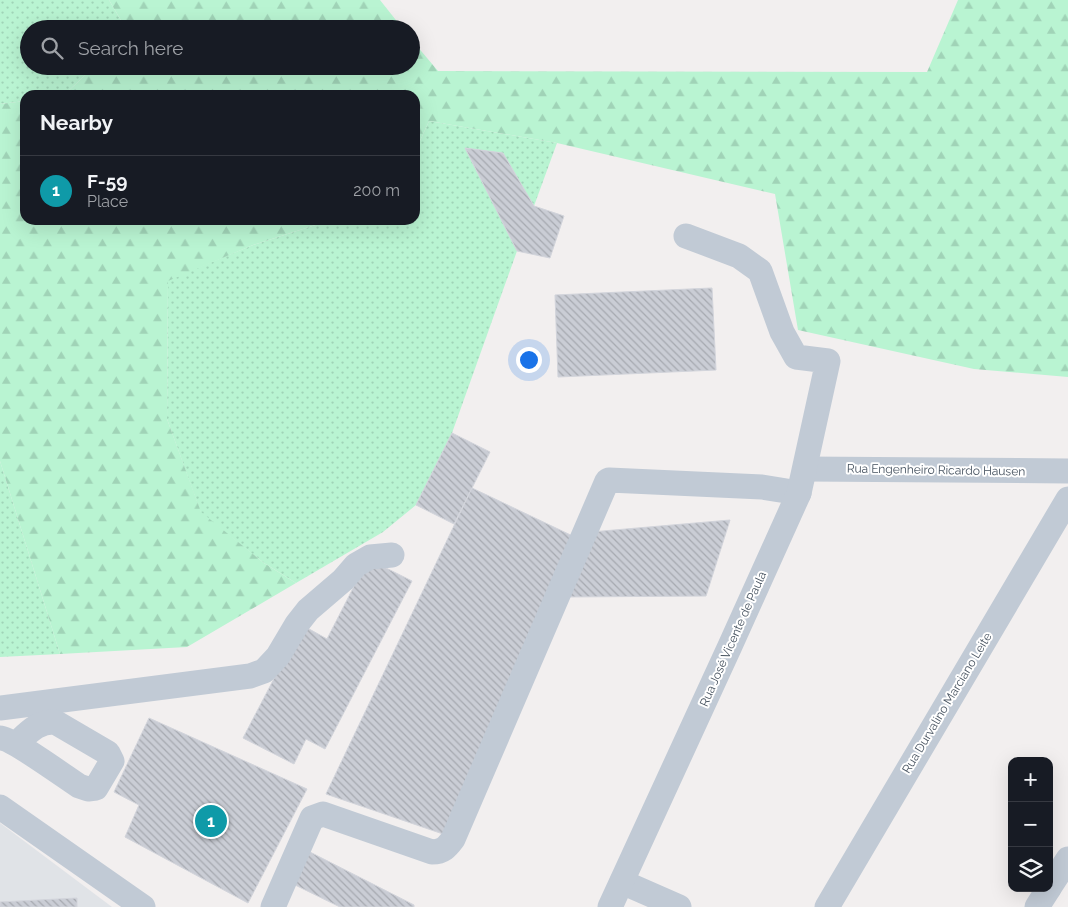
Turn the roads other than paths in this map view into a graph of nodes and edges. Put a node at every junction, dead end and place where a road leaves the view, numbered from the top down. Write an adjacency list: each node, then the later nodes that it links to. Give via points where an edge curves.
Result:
1 (686, 236): 2 (street, Rua José Vicente de Paula, via 739,256 760,270 782,332 796,357 828,362)
2 (805, 469): 3 (street, Rua Engenheiro Ricardo Hausen); 4 (street, Rua José Vicente de Paula)
3 (1068, 471)
4 (798, 492): 10 (street, Rua José Vicente de Paula); 14 (street, via 762,487 607,481 453,839 446,848 432,852 323,814 316,815)
5 (1068, 499): 17 (street, Rua Durvalino Marciano Leite)
6 (392, 555): 7 (street, via 370,557 356,565 308,610 278,656 264,671 250,676)
7 (0, 708)
8 (0, 807): 13 (street)
9 (1068, 859): 11 (street)
10 (622, 882): 15 (street, Rua José Vicente de Paula); 16 (street)
11 (1053, 882)
12 (1046, 892): 18 (street)
13 (143, 907)
14 (273, 907)
15 (610, 907)
16 (679, 907)
17 (827, 907)
18 (1037, 907)

